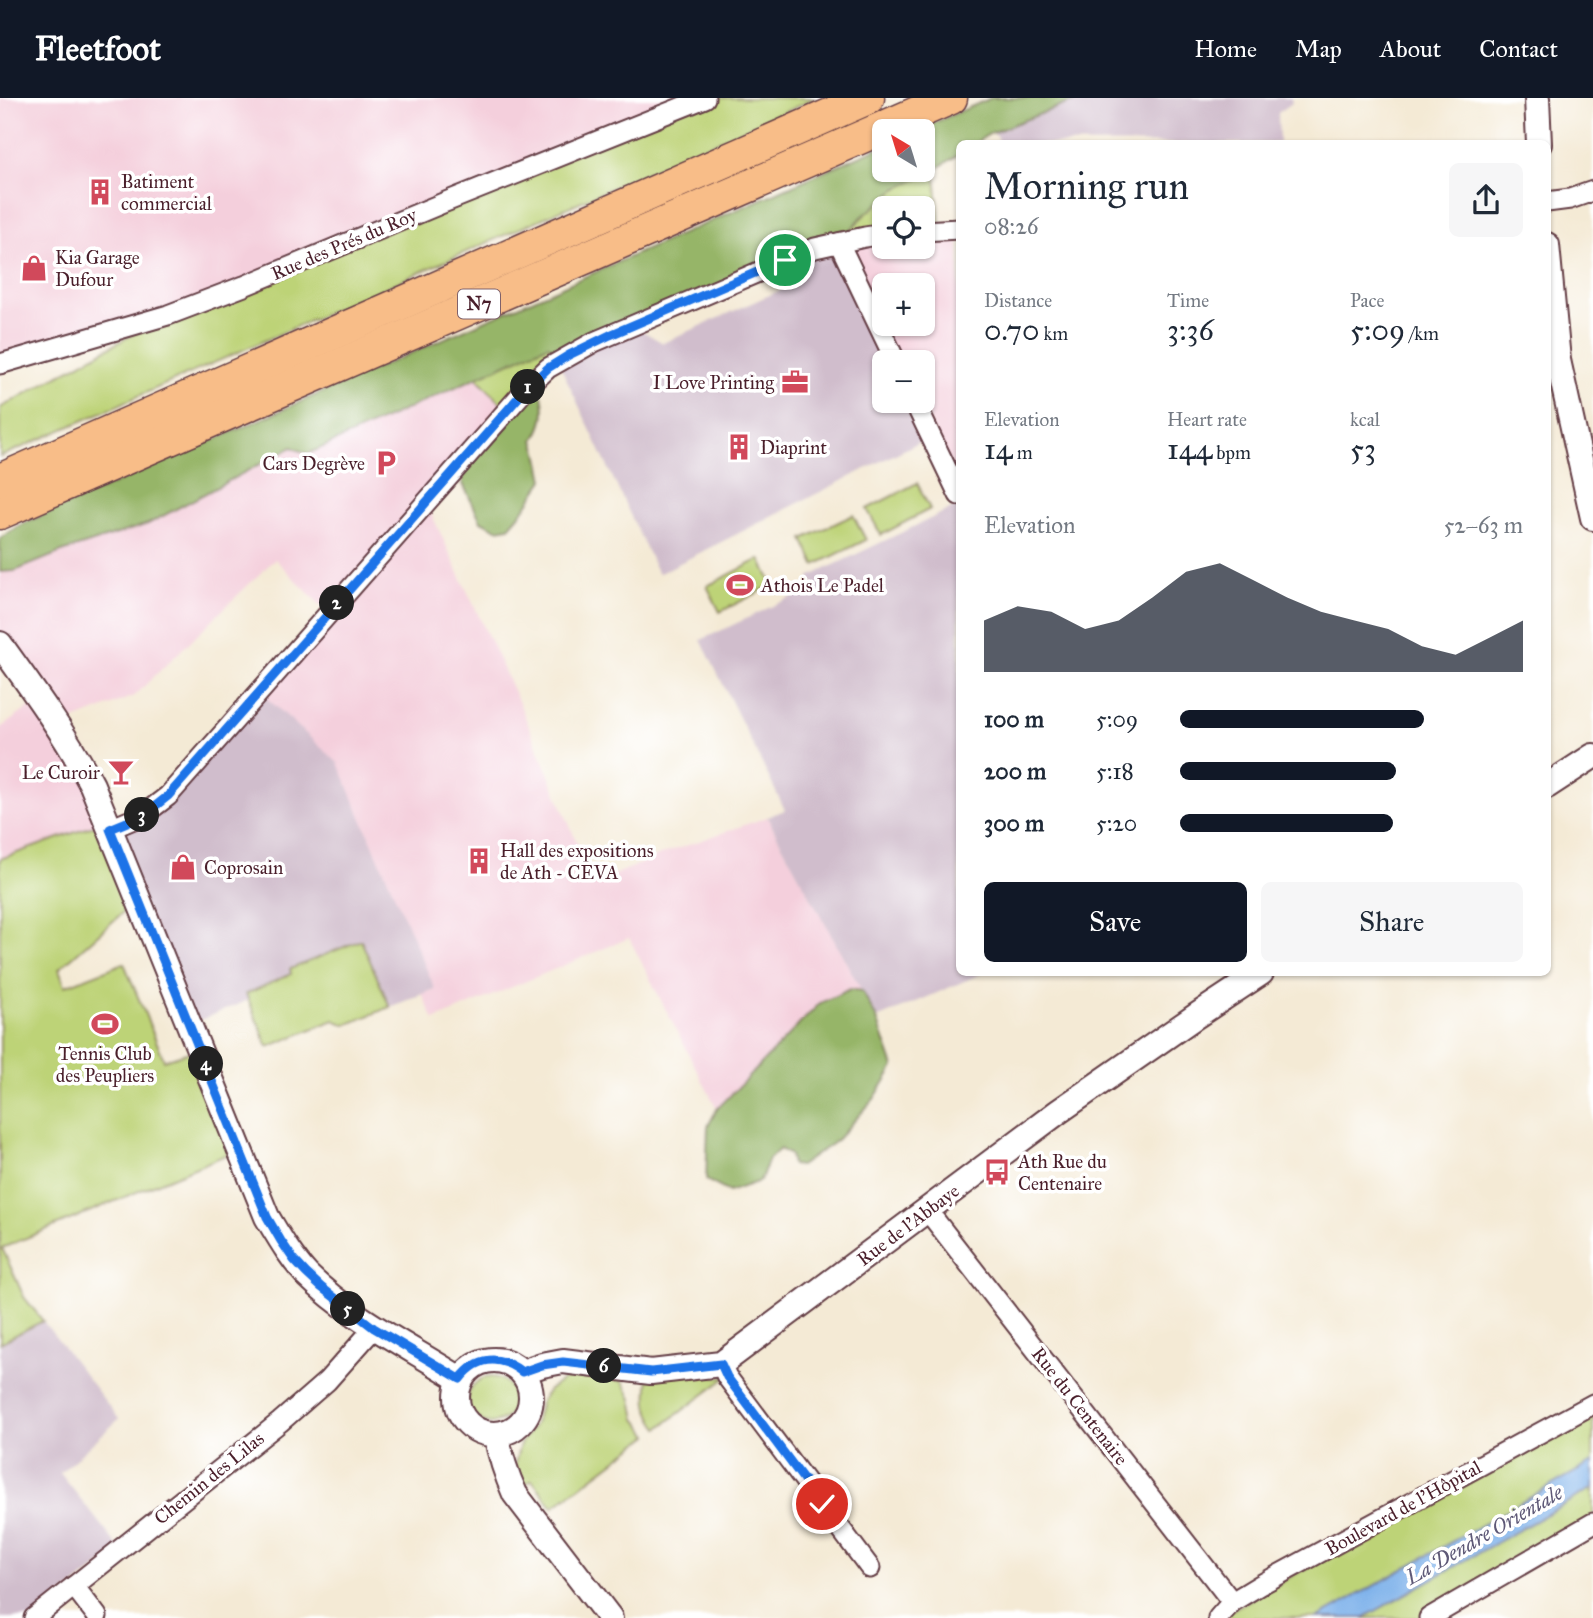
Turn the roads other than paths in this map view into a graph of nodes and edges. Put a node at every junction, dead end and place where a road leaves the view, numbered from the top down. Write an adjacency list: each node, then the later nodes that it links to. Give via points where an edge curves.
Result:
1 (705, 98): 5 (street, Rue des Prés du Roy)
2 (868, 98): 17 (highway, N7)
3 (951, 98): 19 (highway, N7)
4 (1537, 98): 6 (street)
5 (680, 103): 15 (street, Rue des Prés du Roy, via 244,286 168,315)
6 (1539, 140)
7 (1593, 191): 8 (street)
8 (1551, 201)
9 (956, 229): 10 (street)
10 (935, 230)
11 (872, 236): 12 (street)
12 (839, 243): 14 (street); 24 (street, via 785,260 602,339 548,368 168,796 144,815)
13 (1551, 287): 20 (street, via 1558,360)
14 (890, 350)
15 (0, 363)
16 (920, 413): 18 (street)
17 (0, 480)
18 (956, 489)
19 (3, 512)
20 (1593, 518)
21 (0, 644): 24 (street, via 59,726)
22 (1593, 756): 23 (street)
23 (1551, 783)
24 (110, 829): 27 (street, via 267,1217 306,1273)
25 (1256, 976): 26 (street, Rue de l'Abbaye, via 1058,1112)
26 (927, 1210): 28 (street, Rue de l'Abbaye); 36 (street, Rue du Centenaire)
27 (374, 1328): 30 (street); 35 (street, Chemin des Lilas, via 327,1381 280,1422)
28 (721, 1364): 29 (street, via 651,1372 563,1362); 34 (street)
29 (522, 1372): 30 (street, via 512,1364 488,1360 467,1370); 32 (street, via 531,1393 526,1416 508,1431)
30 (460, 1379): 32 (street, via 458,1408 464,1419 484,1433)
31 (1593, 1404): 36 (street, Boulevard de l'Hôpital)
32 (496, 1434): 39 (street, via 515,1493)
33 (1593, 1523): 41 (street)
34 (870, 1568)
35 (74, 1586): 37 (street); 38 (street, Chemin des Lilas)
36 (1233, 1602): 40 (street, Boulevard de l'Hôpital)
37 (97, 1616)
38 (34, 1618)
39 (610, 1618)
40 (1218, 1618)
41 (1429, 1618)

